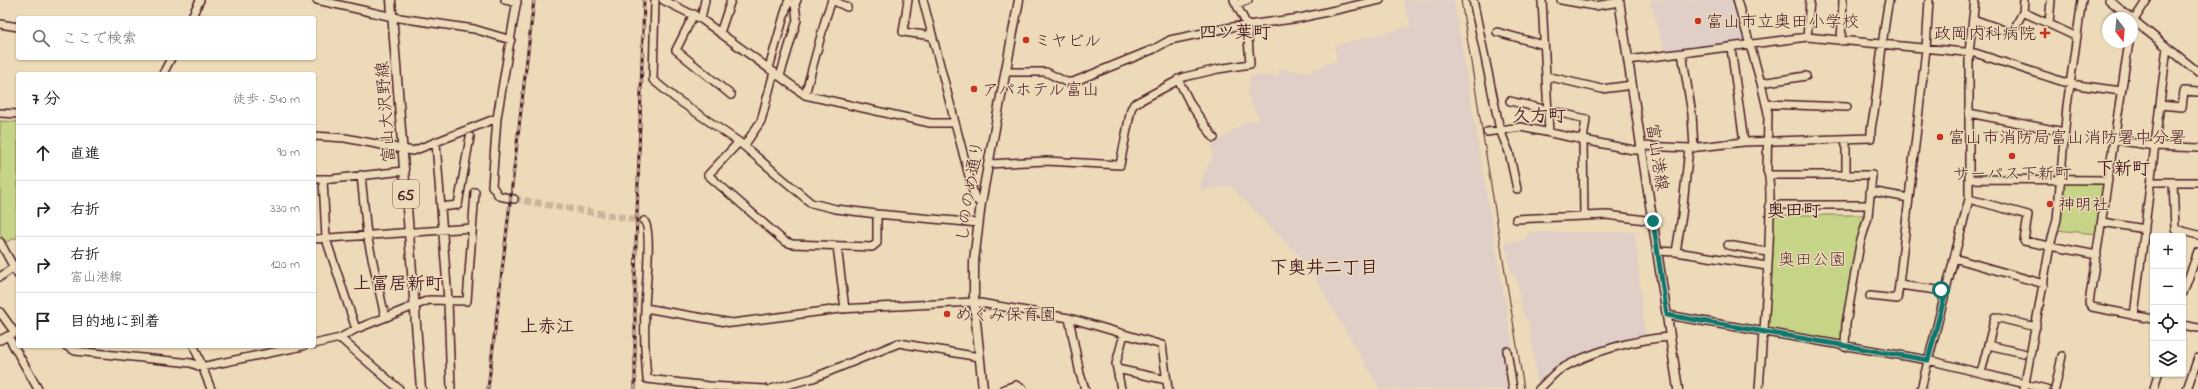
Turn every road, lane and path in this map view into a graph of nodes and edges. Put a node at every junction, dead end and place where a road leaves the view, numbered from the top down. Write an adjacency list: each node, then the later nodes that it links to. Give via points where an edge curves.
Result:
1 (200, 0): 38 (street)
2 (317, 0): 39 (street)
3 (391, 0): 39 (main road, 富山大沢野線 / 65)
4 (505, 0): 29 (street)
5 (655, 0): 102 (street, via 653,80)
6 (662, 0): 37 (street)
7 (705, 0): 40 (street)
8 (731, 0): 48 (street)
9 (832, 0): 33 (street); 78 (street)
10 (908, 0): 49 (street, via 903,32)
11 (923, 0): 49 (street)
12 (1019, 0): 67 (main road, しののめ通り)
13 (1248, 0): 32 (street)
14 (1380, 0): 44 (street, via 1300,18)
15 (1473, 0): 89 (street)
16 (1542, 0): 54 (street)
17 (1561, 0): 30 (street, via 1595,6)
18 (1737, 0): 55 (street)
19 (1810, 0): 50 (street)
20 (1843, 0): 53 (street)
21 (1889, 0): 56 (street)
22 (1929, 0): 60 (street)
23 (1975, 0): 41 (street)
24 (2024, 0): 34 (street)
25 (2051, 0): 43 (street)
26 (2082, 0): 51 (street)
27 (2109, 0): 35 (street)
28 (2147, 0): 36 (street)
29 (517, 1): 52 (street)
30 (1620, 1): 64 (main road, 富山港線)
31 (796, 2): 66 (street, via 797,20); 66 (street, via 788,2)
32 (1236, 2): 44 (street)
33 (847, 7)
34 (2023, 12): 41 (street, via 2012,34); 43 (street)
35 (2123, 12)
36 (2138, 12)
37 (694, 14): 40 (street); 77 (street, via 676,50)
38 (192, 16)
39 (392, 17): 52 (street, via 474,30); 107 (main road, 富山大沢野線 / 65)
40 (701, 19): 48 (street)
41 (1973, 19): 61 (street)
42 (0, 24): 46 (street)
43 (2049, 24): 51 (street)
44 (1247, 25): 67 (street, via 1170,40 1154,50 1073,82 1066,82 1046,72); 71 (street, via 1250,64 1218,68)
45 (2138, 25): 57 (street)
46 (16, 27)
47 (1497, 32): 54 (street)
48 (720, 33): 66 (street)
49 (932, 36): 88 (street)
50 (1807, 37): 53 (street); 55 (street)
51 (2077, 37): 73 (street)
52 (511, 40): 87 (street)
53 (1841, 41): 56 (street)
54 (1544, 45): 69 (street)
55 (1751, 45): 58 (street); 72 (street)
56 (1881, 45): 60 (street); 96 (street, via 1875,107 1870,127 1871,138)
57 (2167, 47): 68 (street); 81 (street)
58 (1731, 48): 62 (street); 100 (street)
59 (2128, 48): 75 (street)
60 (1926, 49): 61 (street); 124 (street)
61 (1970, 52): 73 (street); 85 (street)
62 (1682, 53): 64 (street); 105 (street, via 1692,114)
63 (170, 60): 65 (street)
64 (1628, 60): 74 (main road, 富山港線)
65 (164, 72)
66 (774, 72): 78 (street); 102 (street, via 761,121)
67 (1005, 72): 108 (main road, しののめ通り)
68 (2198, 72)
69 (1546, 76): 74 (street, via 1602,89); 83 (street)
70 (1806, 76): 72 (street)
71 (1178, 79): 95 (street); 108 (street, via 1134,104 1120,165 1046,161)
72 (1761, 83): 80 (street)
73 (2070, 84): 75 (street); 91 (street)
74 (1632, 86): 104 (main road, 富山港線)
75 (2121, 91): 98 (street)
76 (2198, 92): 81 (street, via 2184,91 2182,107)
77 (731, 95)
78 (805, 95): 88 (street, via 930,124)
79 (1510, 101): 83 (street)
80 (1766, 104): 82 (street); 99 (street)
81 (2160, 105): 103 (street)
82 (1846, 107)
83 (1548, 109): 92 (street); 97 (street, via 1586,119)
84 (0, 112): 86 (street)
85 (1969, 113): 91 (street); 116 (street)
86 (16, 114)
87 (497, 118): 101 (street); 125 (street, via 492,186 499,196)
88 (955, 123): 127 (street, via 974,199)
89 (1500, 130): 90 (street); 92 (street, via 1521,127); 121 (street, via 1509,152)
90 (1487, 132)
91 (2064, 132): 113 (street)
92 (1549, 134): 97 (street)
93 (316, 136): 107 (street, via 345,138)
94 (470, 137): 130 (street, via 458,205)
95 (1214, 138)
96 (1846, 139): 99 (street); 111 (street)
97 (1582, 140): 104 (street, via 1633,150); 132 (street)
98 (2114, 140): 103 (street); 117 (street)
99 (1767, 141): 100 (street); 110 (street, via 1767,171)
100 (1744, 142): 105 (street)
101 (436, 143): 107 (street, via 419,150); 130 (street)
102 (741, 144): 131 (street, via 811,203); 148 (street, via 708,175 712,180 784,241 792,244)
103 (2155, 146): 106 (street); 118 (street)
104 (1642, 148): 105 (street); 135 (main road, 富山港線)
105 (1691, 148): 151 (street)
106 (2198, 148)
107 (403, 149): 109 (main road, 富山大沢野線 / 65)
108 (988, 164): 127 (main road, しののめ通り)
109 (404, 171): 112 (street); 141 (main road, 富山大沢野線 / 65)
110 (1770, 175): 111 (street); 128 (street)
111 (1846, 175): 122 (street, via 1872,175)
112 (361, 176): 115 (street); 143 (street)
113 (2060, 178): 116 (street); 117 (street); 149 (street, via 2057,219)
114 (316, 179): 115 (street)
115 (323, 179): 145 (street)
116 (1969, 179): 126 (street)
117 (2108, 180): 136 (street)
118 (2150, 182): 119 (street); 139 (street)
119 (2173, 182): 120 (street); 142 (street, via 2175,230)
120 (2198, 182)
121 (1517, 189)
122 (1870, 191): 124 (street); 129 (street)
123 (475, 192): 138 (street)
124 (1909, 198): 160 (street)
125 (514, 199)
126 (1969, 199): 149 (street, via 2028,214 2024,241); 155 (street)
127 (981, 203): 137 (main road, しののめ通り)
128 (1769, 205): 129 (street); 152 (street)
129 (1868, 205): 189 (street, via 1868,217 1860,244 1846,324)
130 (441, 207): 140 (street)
131 (877, 214): 137 (street); 148 (street, via 875,246)
132 (1584, 216): 133 (street); 135 (street, via 1607,215)
133 (1516, 219)
134 (644, 221): 167 (street, via 647,227 648,251)
135 (1653, 221): 150 (main road, 富山港線)
136 (2102, 222): 139 (street); 154 (street)
137 (978, 223): 165 (main road, しののめ通り, via 974,261)
138 (472, 228): 140 (street); 164 (street, via 467,301)
139 (2145, 229): 171 (street)
140 (443, 230): 141 (street); 164 (street)
141 (410, 232): 143 (street); 166 (main road, 富山大沢野線 / 65)
142 (2198, 235)
143 (367, 236): 145 (street); 172 (street)
144 (316, 239): 145 (street)
145 (326, 239): 178 (street)
146 (0, 242): 156 (street)
147 (1728, 245): 152 (street)
148 (837, 246): 168 (street)
149 (2050, 246): 154 (street); 159 (street)
150 (1657, 251): 151 (street); 170 (main road, 富山港線)
151 (1676, 252): 157 (street)
152 (1767, 252): 157 (street)
153 (2198, 252): 161 (street)
154 (2097, 255): 171 (street, via 2089,303 2092,307)
155 (1954, 258): 159 (street); 162 (street)
156 (16, 265): 158 (street)
157 (1767, 266): 181 (street)
158 (0, 277)
159 (2044, 284): 176 (street)
160 (1899, 285): 162 (street); 163 (street, via 1897,299)
161 (2186, 285)
162 (1946, 291): 198 (street)
163 (1870, 296)
164 (448, 300): 166 (street, via 429,300); 211 (street)
165 (974, 302): 168 (street, via 914,303); 173 (street); 196 (main road, しののめ通り)
166 (415, 307): 172 (street); 210 (main road, 富山大沢野線 / 65)
167 (645, 308): 168 (street, via 732,323); 204 (street, via 647,379)
168 (845, 309)
169 (0, 312): 179 (street)
170 (1667, 315): 181 (street); 185 (main road, 富山港線)
171 (2134, 316): 174 (street)
172 (385, 317): 178 (street)
173 (1069, 318): 182 (street); 217 (street)
174 (2150, 319)
175 (2186, 326): 177 (street)
176 (2036, 327): 188 (street, via 1995,317); 205 (street)
177 (2198, 328)
178 (356, 329): 184 (street)
179 (16, 331)
180 (16, 332): 183 (street)
181 (1763, 332): 189 (street); 223 (street)
182 (1124, 334): 200 (street); 203 (street, via 1162,345)
183 (8, 336): 186 (street); 207 (street)
184 (340, 338): 187 (street); 209 (street)
185 (1670, 338): 221 (street, via 1646,339 1576,362 1558,371); 222 (main road, 富山港線)
186 (0, 340)
187 (316, 344)
188 (1988, 345): 194 (street); 201 (street)
189 (1845, 346): 198 (street)
190 (70, 348): 199 (street, via 75,351 191,363)
191 (195, 348): 199 (street)
192 (285, 348): 199 (street)
193 (1506, 351): 220 (street)
194 (2023, 353)
195 (2062, 356): 226 (street)
196 (979, 357): 213 (street, via 899,342 819,375); 214 (main road, しののめ通り)
197 (2198, 358): 228 (street)
198 (1928, 360): 201 (street); 224 (street)
199 (201, 367): 208 (street)
200 (1117, 369): 203 (street); 218 (street)
201 (1981, 373): 205 (street)
202 (2157, 377): 227 (street)
203 (1167, 380): 219 (street)
204 (676, 386): 206 (street)
205 (2025, 387): 225 (street)
206 (721, 388): 212 (street)
207 (38, 389)
208 (210, 389)
209 (399, 389)
210 (421, 389)
211 (451, 389)
212 (765, 389)
213 (771, 389)
214 (983, 389)
215 (1004, 389): 216 (street, via 1016,385)
216 (1023, 389)
217 (1085, 389)
218 (1122, 389)
219 (1168, 389)
220 (1513, 389)
221 (1540, 389)
222 (1677, 389)
223 (1759, 389)
224 (1921, 389)
225 (2046, 389)
226 (2055, 389)
227 (2154, 389)
228 (2187, 389)

